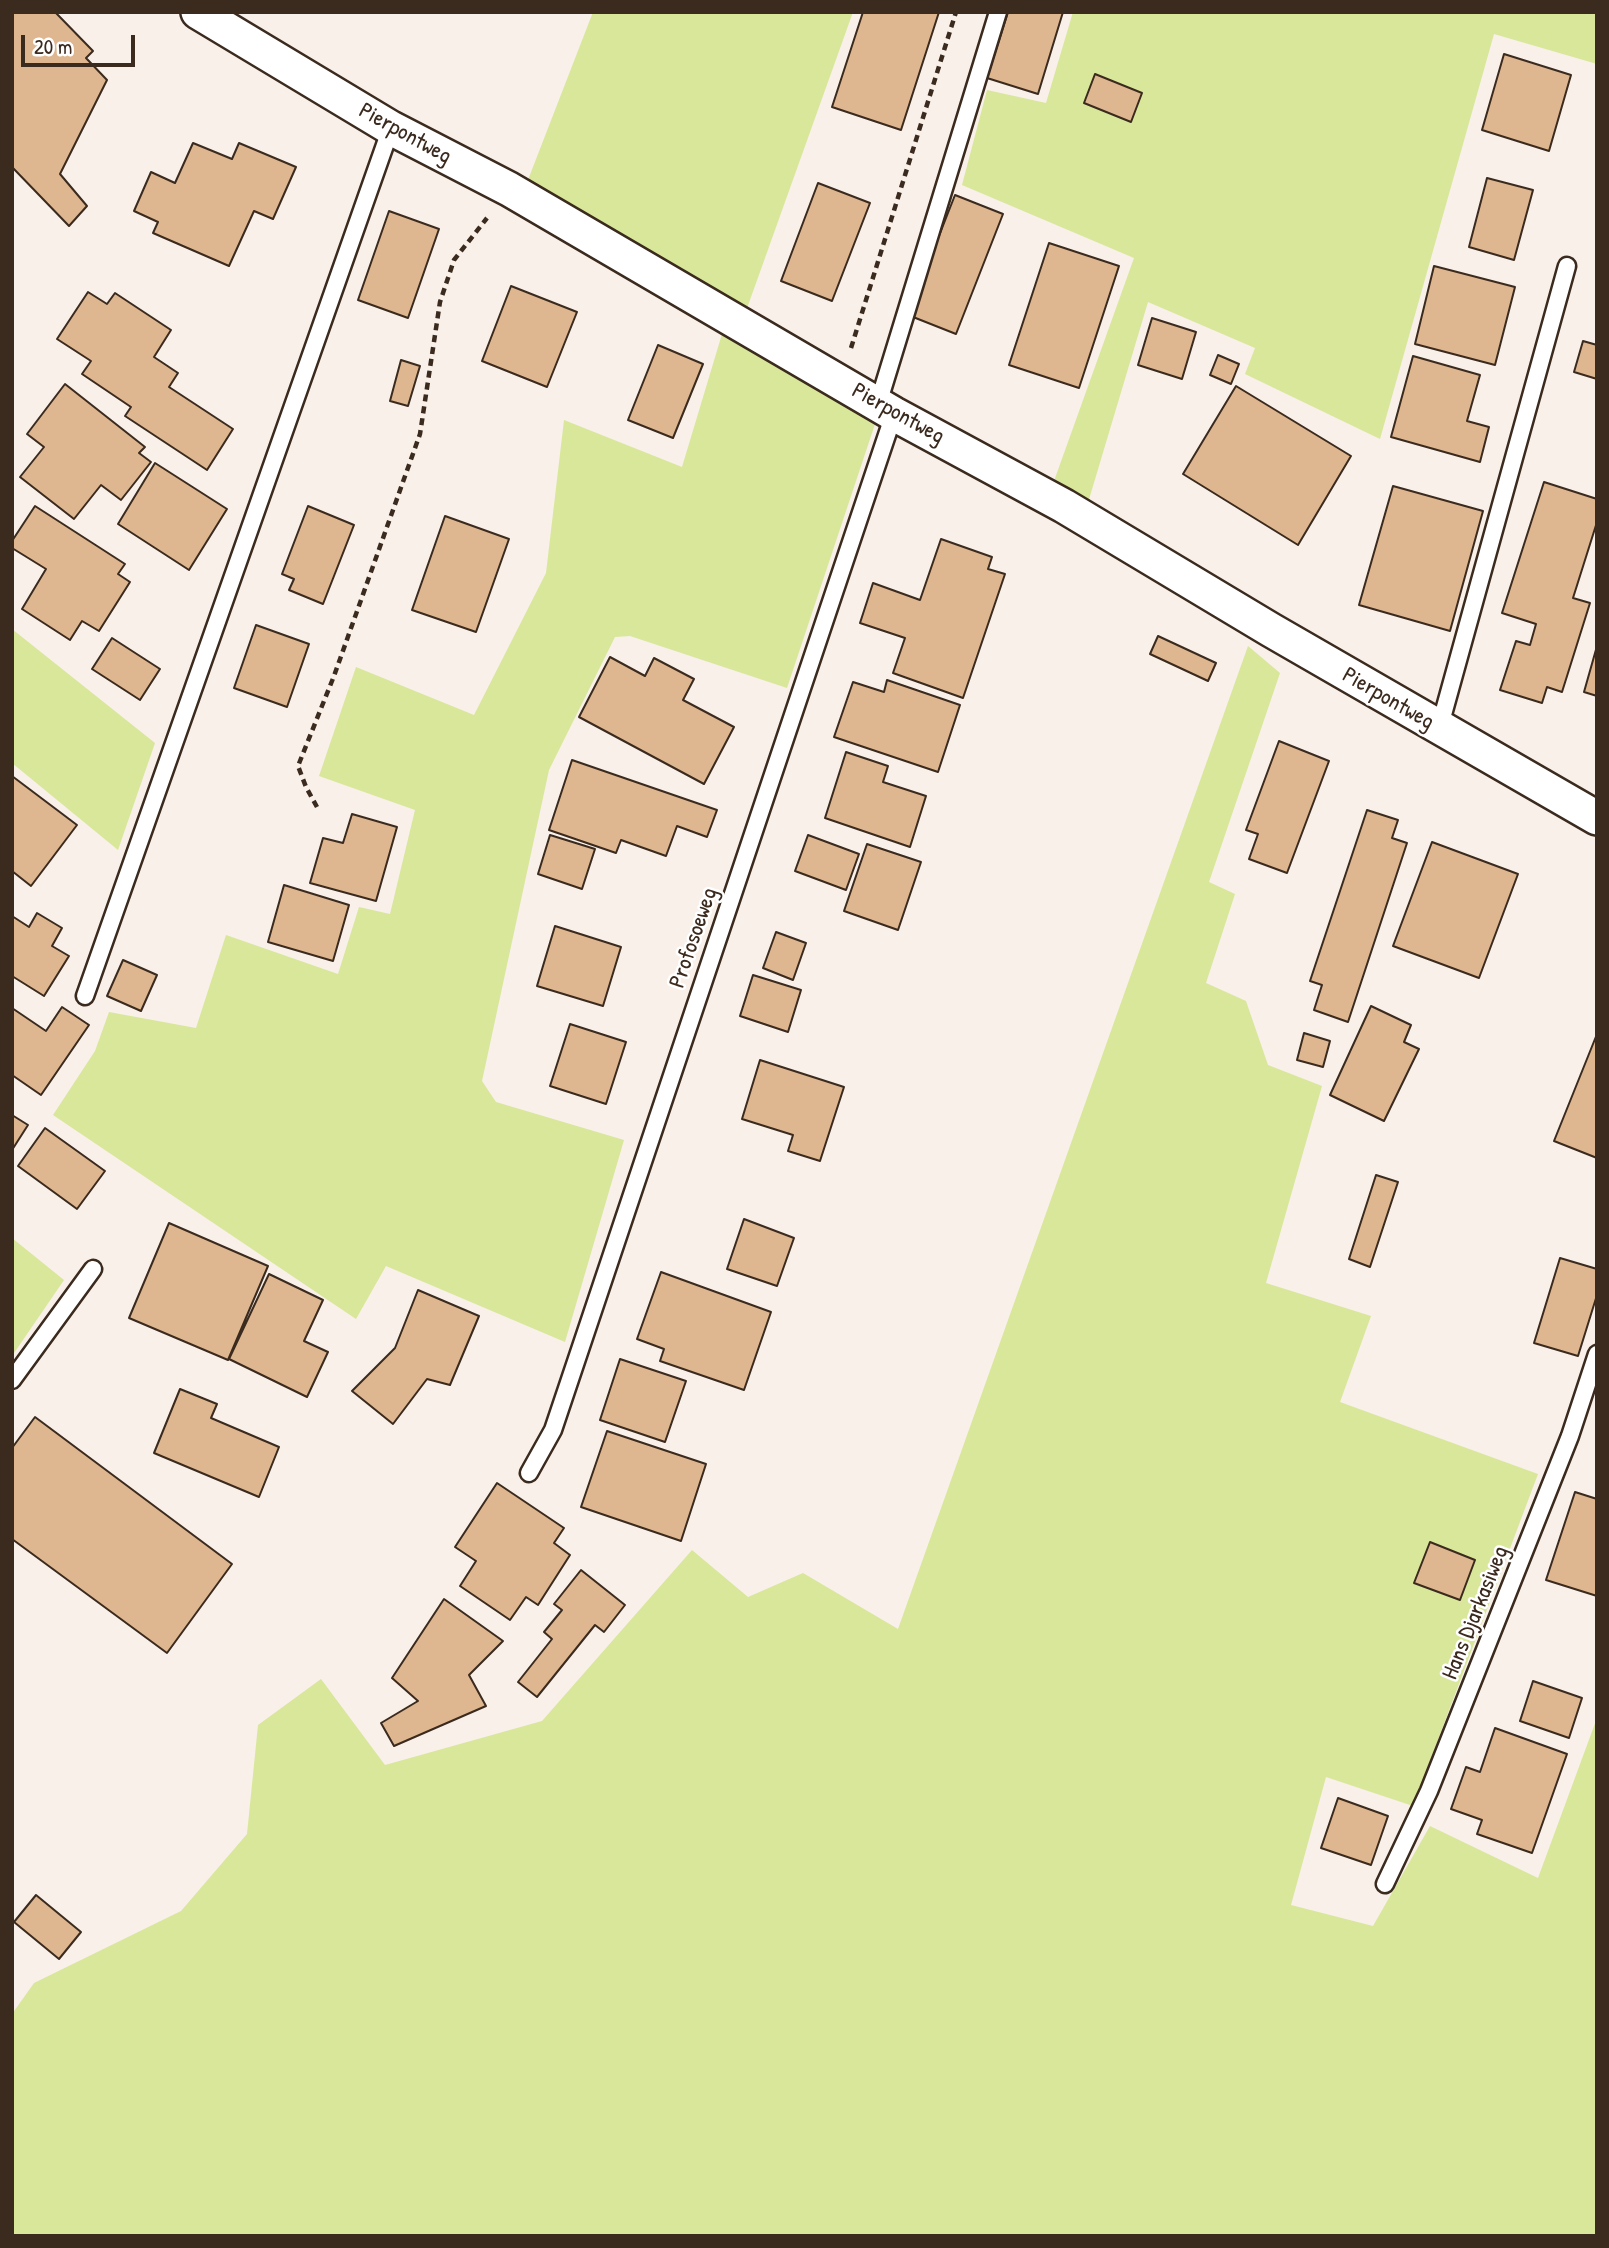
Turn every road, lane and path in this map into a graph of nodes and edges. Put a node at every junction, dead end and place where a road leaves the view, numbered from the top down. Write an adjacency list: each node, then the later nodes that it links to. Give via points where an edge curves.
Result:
1 (198, 12): 4 (street, Pierpontweg)
2 (956, 12): 7 (path)
3 (998, 12): 8 (lane, Profosoeweg)
4 (391, 128): 5 (street, Pierpontweg); 12 (lane)
5 (509, 190): 7 (street, Pierpontweg); 10 (path, via 453,260 440,302 420,434 298,766)
6 (1567, 266): 9 (lane)
7 (841, 382): 8 (street, Pierpontweg)
8 (886, 409): 9 (street, Pierpontweg, via 1064,506); 16 (lane, Profosoeweg, via 552,1430)
9 (1439, 729): 11 (street, Pierpontweg)
10 (317, 807)
11 (1597, 818)
12 (85, 996)
13 (93, 1269): 15 (lane)
14 (1597, 1354): 17 (lane, Hans Djarkasiweg, via 1570,1436 1429,1791)
15 (12, 1380)
16 (529, 1473)
17 (1385, 1884)

